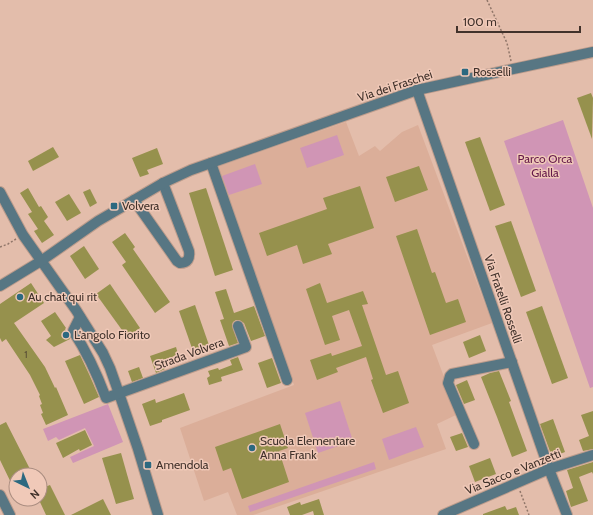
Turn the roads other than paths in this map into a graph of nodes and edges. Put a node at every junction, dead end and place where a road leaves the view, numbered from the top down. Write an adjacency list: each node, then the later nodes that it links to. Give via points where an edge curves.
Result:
1 (593, 52): 2 (street, Via dei Fraschei)
2 (417, 90): 3 (street, Via dei Fraschei); 11 (street, Via Fratelli Rosselli)
3 (211, 163): 4 (street, Via dei Fraschei); 12 (street)
4 (163, 183): 6 (street, Via dei Fraschei); 6 (street, via 189,251 188,260 184,263 177,261)
5 (0, 192): 7 (street)
6 (134, 200): 7 (street, Via dei Fraschei, via 98,221)
7 (41, 261): 8 (street, Via dei Fraschei); 9 (street)
8 (0, 286)
9 (80, 317): 13 (street, via 103,353); 13 (street, Strada Volvera, via 73,330 84,347 106,398)
10 (238, 326): 13 (street, Strada Volvera, via 246,347)
11 (512, 362): 14 (street, via 450,376 448,383); 16 (street, Via Fratelli Rosselli)
12 (287, 380)
13 (119, 394): 19 (street)
14 (474, 444)
15 (593, 455): 16 (street, Via Sacco e Vanzetti)
16 (549, 470): 20 (street, Via Sacco e Vanzetti); 21 (street, Via Fratelli Rosselli)
17 (0, 495): 18 (street)
18 (10, 515)
19 (158, 515)
20 (442, 515)
21 (567, 515)

